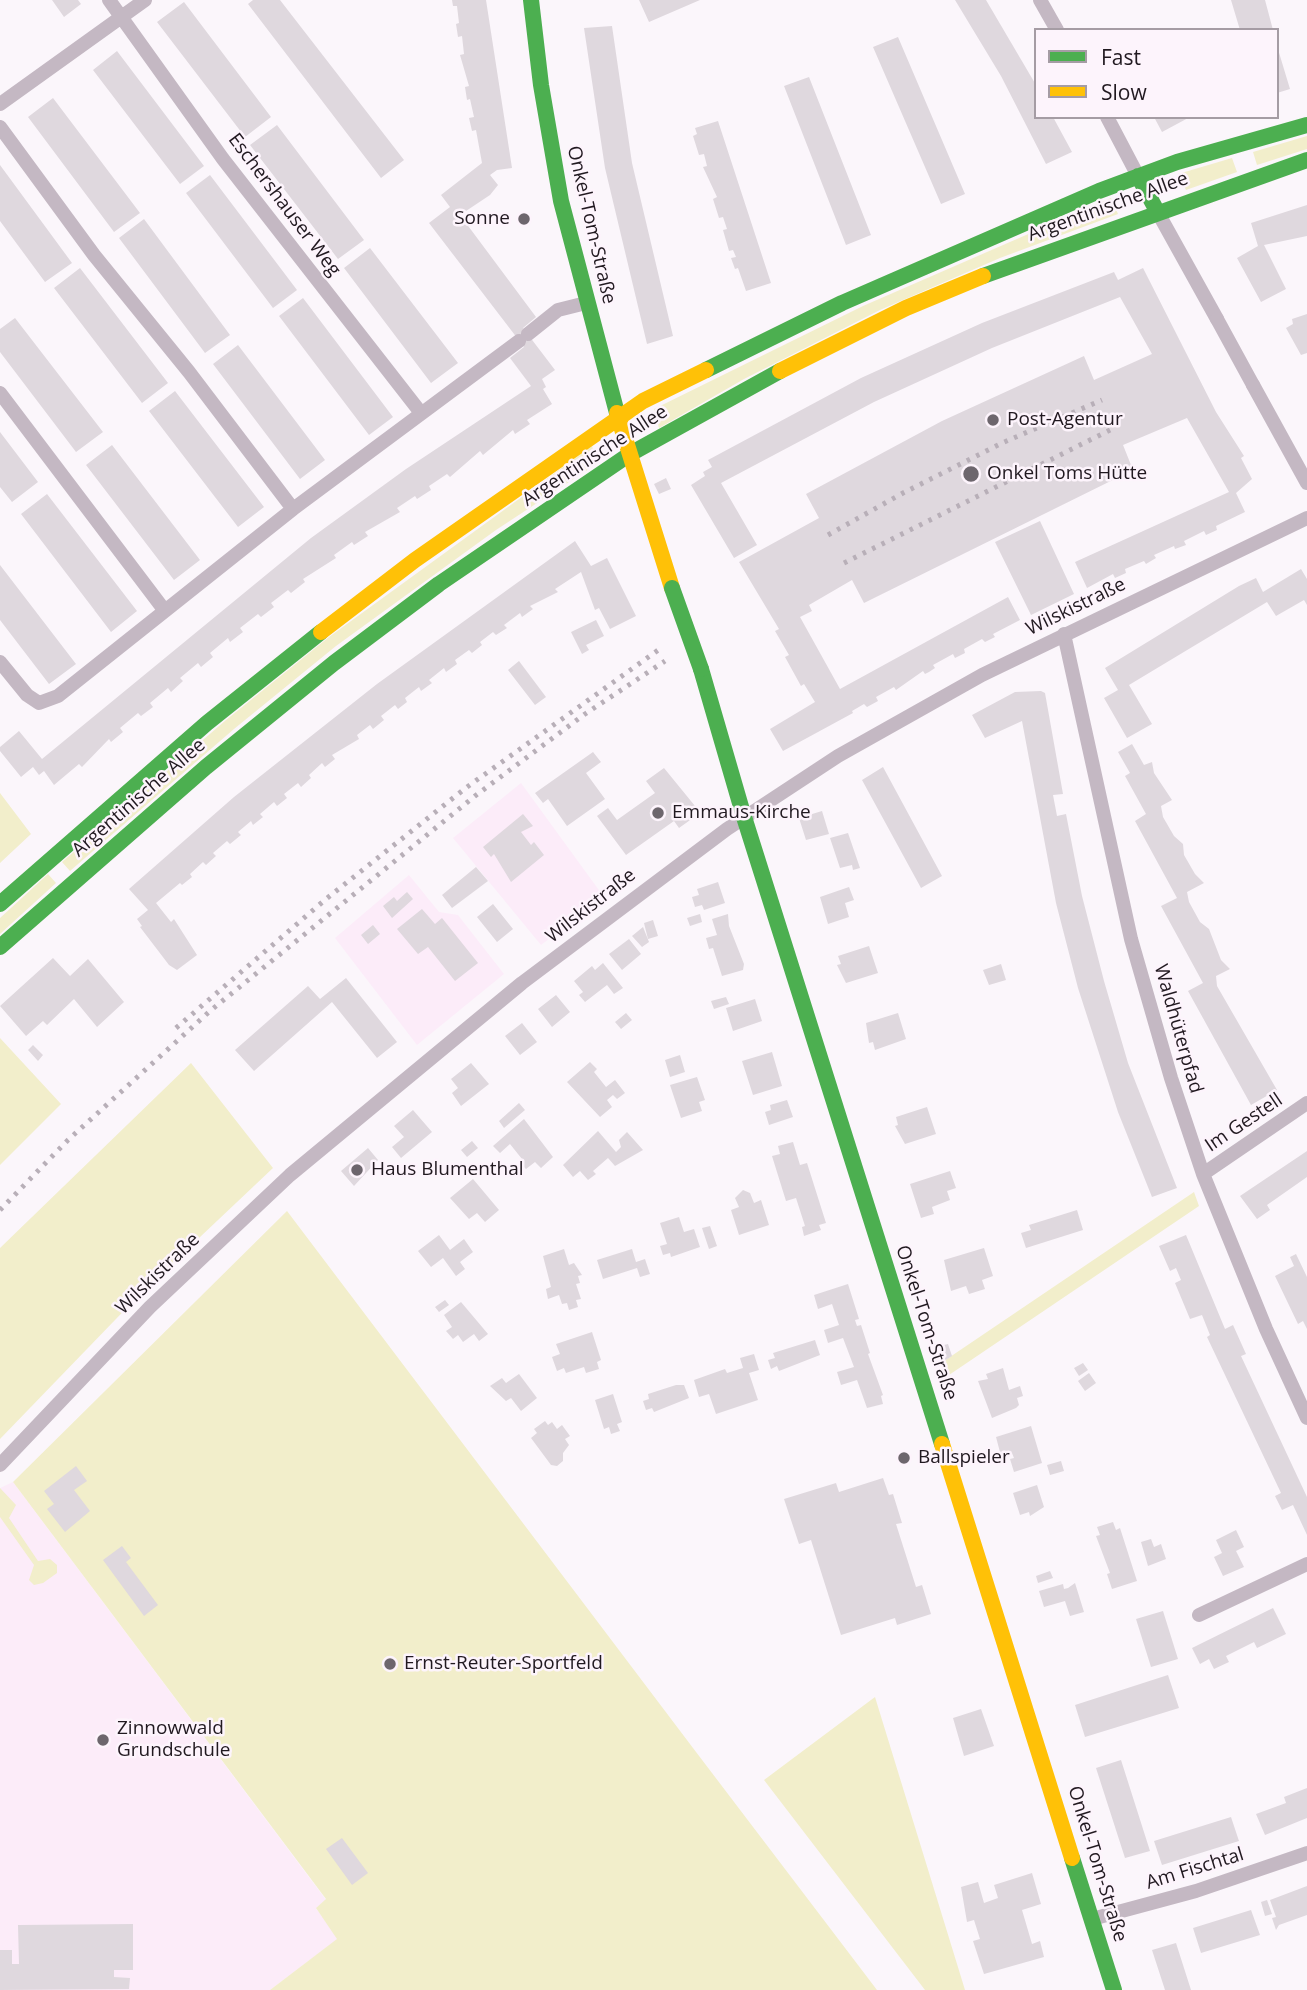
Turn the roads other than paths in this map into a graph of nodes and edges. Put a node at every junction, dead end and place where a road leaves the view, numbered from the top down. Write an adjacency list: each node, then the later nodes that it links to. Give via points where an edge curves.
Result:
1 (108, 0): 5 (street, Eschershauser Weg)
2 (145, 0): 5 (street)
3 (531, 0): 14 (main road, Onkel-Tom-Straße, via 561,201)
4 (1040, 0): 6 (street)
5 (121, 18): 7 (street); 16 (street, Eschershauser Weg, via 223,159)
6 (1056, 28)
7 (0, 103)
8 (1108, 119): 12 (street)
9 (1307, 125): 12 (main road, Argentinische Allee)
10 (0, 127): 20 (street)
11 (1307, 160): 13 (main road, Argentinische Allee)
12 (1138, 176): 13 (main road); 17 (main road, Argentinische Allee, via 842,303)
13 (1157, 211): 18 (main road, Argentinische Allee, via 895,313 765,378); 19 (street, bridge)
14 (586, 303): 16 (street, via 558,310); 17 (main road, Onkel-Tom-Straße)
15 (0, 393): 22 (street)
16 (421, 413): 20 (street)
17 (619, 417): 18 (main road, Onkel-Tom-Straße); 26 (main road, Argentinische Allee, via 415,560 280,663)
18 (631, 454): 25 (main road, Onkel-Tom-Straße, bridge); 27 (main road, Argentinische Allee, via 439,584 334,663 206,767)
19 (1307, 483)
20 (293, 509): 22 (street)
21 (1307, 518): 23 (street, Wilskistraße)
22 (165, 611): 24 (street, via 58,696 39,703 26,695)
23 (1064, 634): 25 (street, Wilskistraße, via 905,717); 29 (street, Waldhüterpfad, via 1131,939)
24 (0, 662)
25 (744, 817): 31 (street, Wilskistraße, via 522,983 290,1175 150,1307); 35 (main road, Onkel-Tom-Straße)
26 (0, 904)
27 (0, 947)
28 (1307, 1103): 29 (street, Im Gestell)
29 (1203, 1174): 30 (street, Waldhüterpfad)
30 (1307, 1418)
31 (0, 1465)
32 (1307, 1564): 33 (street)
33 (1199, 1615)
34 (1307, 1853): 35 (street, Am Fischtal, via 1196,1891)
35 (1092, 1919): 36 (main road, Onkel-Tom-Straße)
36 (1114, 1990)

